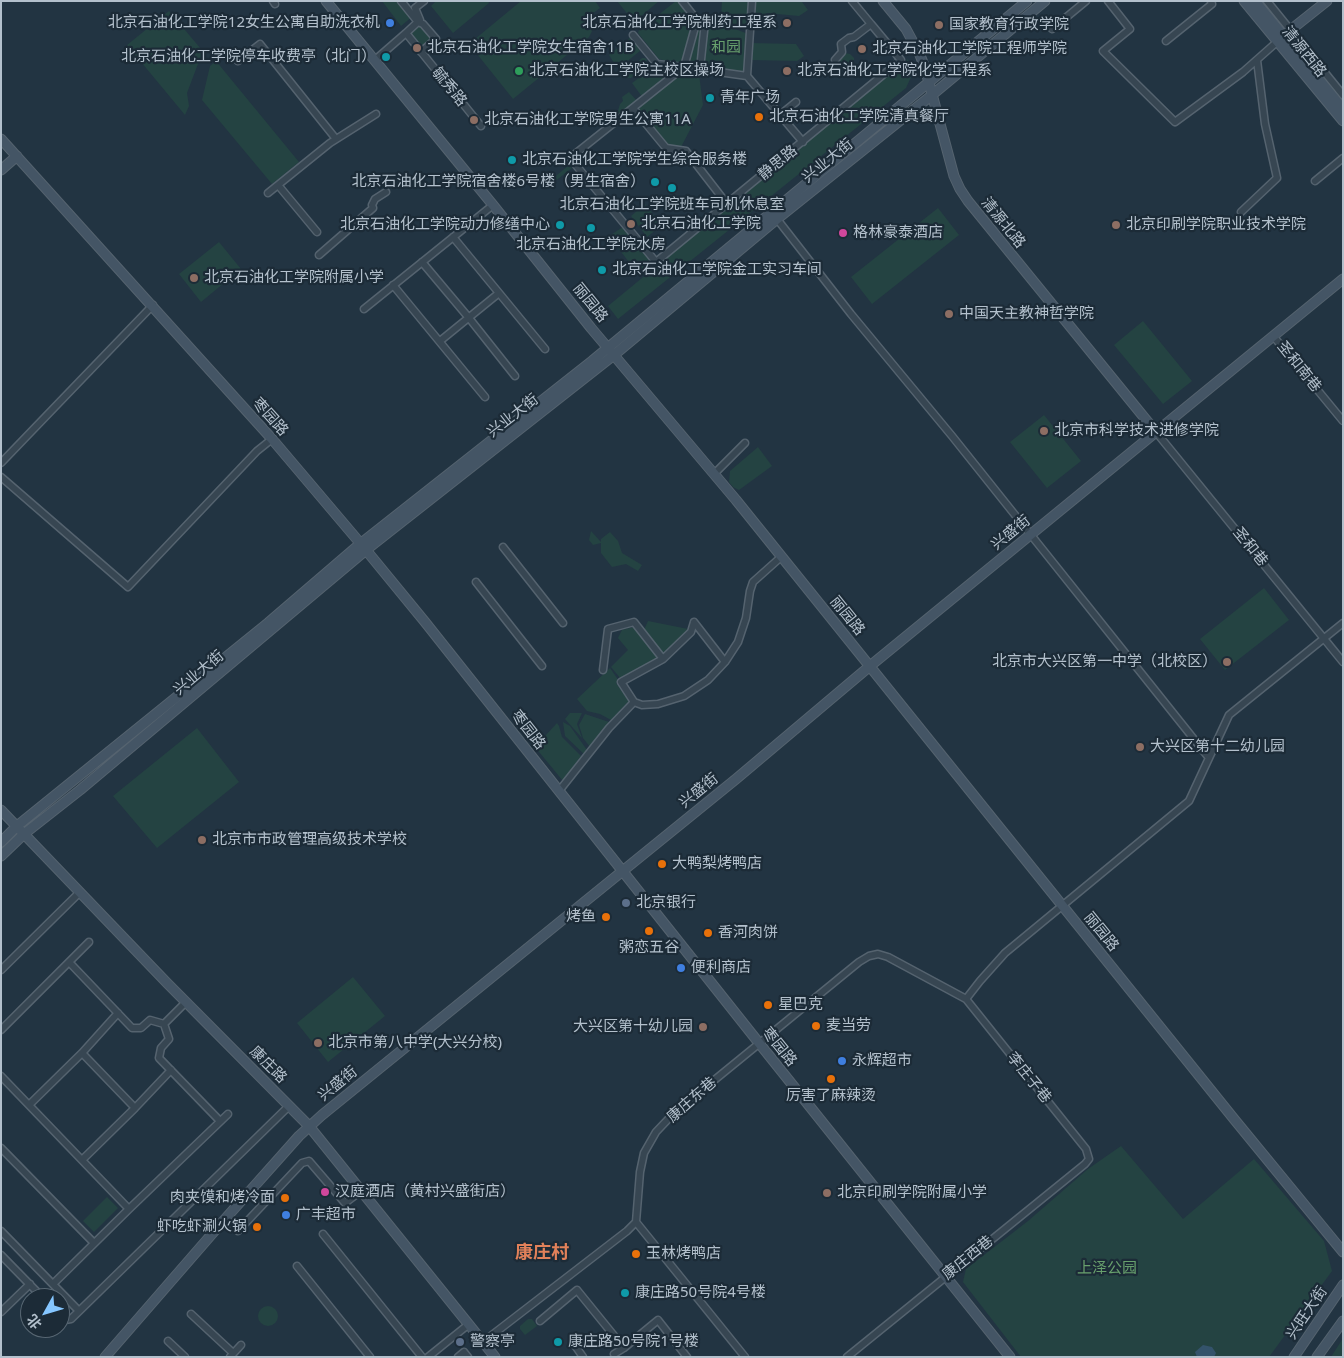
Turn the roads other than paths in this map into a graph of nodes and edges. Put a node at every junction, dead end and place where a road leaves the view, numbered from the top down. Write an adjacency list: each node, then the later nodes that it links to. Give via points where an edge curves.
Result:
1 (326, 1): 26 (street, 丽园路)
2 (402, 1): 18 (street)
3 (682, 1): 17 (street)
4 (752, 1): 32 (street)
5 (852, 1): 19 (street)
6 (883, 1): 33 (street, 清源北路, via 914,41)
7 (1026, 1): 33 (street, 兴业大街)
8 (1045, 1): 34 (street, 兴业大街)
9 (1086, 1): 20 (street)
10 (1108, 1): 28 (street, via 1130,29 1103,51 1175,122)
11 (1210, 1): 24 (street, via 1212,4)
12 (1244, 1): 23 (street, 清源西路)
13 (1255, 1): 23 (street, 清源西路)
14 (1267, 1): 23 (street, 清源西路)
15 (1327, 1): 23 (street)
16 (423, 2): 18 (street, via 415,8)
17 (697, 20): 30 (street); 31 (street, via 705,22)
18 (418, 22): 21 (street); 25 (street, via 436,39)
19 (870, 24): 27 (street, via 841,44 842,52); 45 (street, 静思路, via 901,60)
20 (1052, 29)
21 (406, 33): 25 (street, 毓秀路); 26 (street)
22 (633, 35): 30 (street, via 657,64)
23 (1284, 36): 28 (street); 35 (street, 清源西路); 38 (street, 清源西路); 41 (street, 清源西路)
24 (1166, 41)
25 (421, 52): 42 (street, 毓秀路)
26 (375, 60): 54 (street, 丽园路)
27 (835, 60)
28 (1257, 60): 55 (street, via 1265,124 1277,178)
29 (238, 61): 44 (street, via 260,44)
30 (684, 67): 31 (street); 37 (street)
31 (700, 70): 32 (street)
32 (747, 76): 40 (street)
33 (929, 82): 34 (street, 清源北路); 70 (street, 兴业大街)
34 (932, 95): 56 (street, 兴业大街); 74 (street, 清源北路, via 960,189)
35 (1343, 95)
36 (796, 102): 40 (street)
37 (633, 108): 53 (street, via 666,148 686,151); 53 (street, 静思路, via 570,158 656,262)
38 (1343, 109)
39 (376, 114): 44 (street)
40 (780, 115): 45 (street)
41 (1343, 121)
42 (481, 126)
43 (1, 139): 46 (street, 枣园路)
44 (336, 140): 50 (street)
45 (803, 142): 53 (street, 静思路)
46 (17, 156): 48 (street); 64 (street, 枣园路)
47 (1343, 158): 49 (street)
48 (1, 170)
49 (1315, 181)
50 (278, 185): 52 (street); 57 (street)
51 (386, 192): 59 (street, via 375,199 373,208)
52 (268, 193)
53 (727, 204)
54 (493, 205): 58 (street); 70 (street, 丽园路)
55 (1241, 212)
56 (777, 219): 70 (street, 兴业大街); 80 (street)
57 (318, 232)
58 (452, 237): 60 (street); 63 (street)
59 (319, 255)
60 (422, 262): 62 (street); 66 (street)
61 (1343, 279): 67 (street, 兴盛街)
62 (393, 285): 65 (street); 68 (street)
63 (499, 293): 66 (street); 69 (street)
64 (153, 305): 75 (street, 枣园路); 77 (street)
65 (364, 309)
66 (469, 318): 68 (street); 71 (street)
67 (1274, 337): 73 (street, 圣和南巷); 74 (street, 兴盛街)
68 (440, 341): 72 (street)
69 (545, 349)
70 (611, 351): 78 (street, 丽园路); 81 (street, 兴业大街, via 592,361)
71 (515, 376)
72 (485, 397)
73 (1343, 421)
74 (1156, 432): 80 (street, 兴盛街); 87 (street, 圣和巷)
75 (272, 439): 79 (street, via 128,587); 81 (street, 枣园路)
76 (745, 443): 78 (street)
77 (1, 463)
78 (714, 474): 83 (street, 丽园路)
79 (1, 478)
80 (1030, 535): 92 (street, 兴盛街); 95 (street)
81 (363, 547): 96 (street, 枣园路); 98 (street, 兴业大街); 99 (street, 兴业大街, via 80,790)
82 (503, 547): 85 (street)
83 (781, 557): 89 (street, via 753,582 738,642); 92 (street, 丽园路)
84 (476, 582): 91 (street)
85 (563, 623)
86 (1343, 624): 87 (street)
87 (1324, 638): 90 (street, 圣和巷); 95 (street, via 1229,715)
88 (663, 659): 89 (street, via 691,632 694,622); 93 (street, via 634,622 608,629); 94 (street, via 621,682)
89 (725, 662): 94 (street, via 708,680 684,696 658,704)
90 (1343, 662)
91 (542, 666)
92 (870, 666): 102 (street, 兴盛街); 104 (street, 丽园路)
93 (603, 670)
94 (634, 702): 96 (street)
95 (1209, 758): 104 (street, via 1190,801)
96 (559, 791): 102 (street, 枣园路)
97 (1, 810): 98 (street, 康庄路)
98 (17, 826): 99 (street, 康庄路); 100 (street, 兴业大街)
99 (24, 834): 101 (street, 兴业大街); 103 (street, 康庄路)
100 (1, 842)
101 (1, 856)
102 (622, 871): 113 (street, 枣园路); 122 (street, 兴盛街)
103 (80, 892): 107 (street); 109 (street, 康庄路)
104 (1062, 906): 108 (street, via 1005,953); 133 (street, 丽园路)
105 (89, 942): 106 (street)
106 (69, 962): 110 (street); 112 (street)
107 (1, 970)
108 (966, 999): 113 (street, 康庄东巷, via 888,956 868,956); 124 (street, 李庄子巷, via 1086,1149)
109 (186, 1002): 111 (street); 118 (street, 康庄路)
110 (118, 1013): 111 (street, via 132,1028 141,1028 150,1020); 114 (street)
111 (164, 1024): 115 (street, via 169,1039 161,1048 159,1058)
112 (1, 1030)
113 (758, 1044): 129 (street, 康庄东巷, via 674,1113 656,1132 644,1153); 136 (street, 枣园路)
114 (82, 1053): 117 (street); 119 (street)
115 (171, 1070): 119 (street); 121 (street)
116 (1, 1076): 117 (street)
117 (29, 1105): 125 (street)
118 (289, 1106): 122 (street, 康庄路); 141 (street)
119 (135, 1108): 125 (street)
120 (228, 1114): 121 (street)
121 (220, 1121): 127 (street)
122 (309, 1126): 126 (street, 康庄路); 128 (street, 兴盛街)
123 (1, 1148): 132 (street)
124 (1089, 1159): 136 (street, 康庄西巷)
125 (82, 1160): 127 (street)
126 (360, 1191): 128 (street, via 345,1203 309,1161 302,1163 238,1230); 147 (street, 康庄路)
127 (128, 1210): 132 (street)
128 (224, 1219): 155 (street, 兴盛街)
129 (636, 1222): 149 (street); 165 (street)
130 (1, 1231): 138 (street)
131 (323, 1234): 158 (street)
132 (94, 1243): 138 (street)
133 (1343, 1252)
134 (1, 1255): 137 (street)
135 (297, 1266): 157 (street)
136 (945, 1276): 166 (street, 康庄西巷); 167 (street, 枣园路)
137 (30, 1284): 140 (street); 142 (street)
138 (53, 1284): 141 (street)
139 (1343, 1285): 168 (street, 兴旺大街)
140 (34, 1288)
141 (80, 1311): 144 (street)
142 (1, 1312)
143 (191, 1314): 154 (street)
144 (70, 1319)
145 (540, 1321): 152 (street, via 577,1290)
146 (1343, 1321): 169 (street)
147 (469, 1324): 149 (street, 康庄路); 159 (street)
148 (168, 1341): 156 (street)
149 (483, 1342): 162 (street, 康庄路)
150 (574, 1344): 163 (street)
151 (241, 1345): 154 (street)
152 (624, 1348): 153 (street); 164 (street, via 658,1320)
153 (614, 1354)
154 (232, 1355)
155 (105, 1357)
156 (185, 1357)
157 (370, 1357)
158 (422, 1357)
159 (428, 1357)
160 (458, 1357): 161 (street, via 464,1352)
161 (468, 1357)
162 (495, 1357)
163 (583, 1357)
164 (687, 1357)
165 (745, 1357)
166 (847, 1357)
167 (1010, 1357)
168 (1294, 1357)
169 (1317, 1357)

